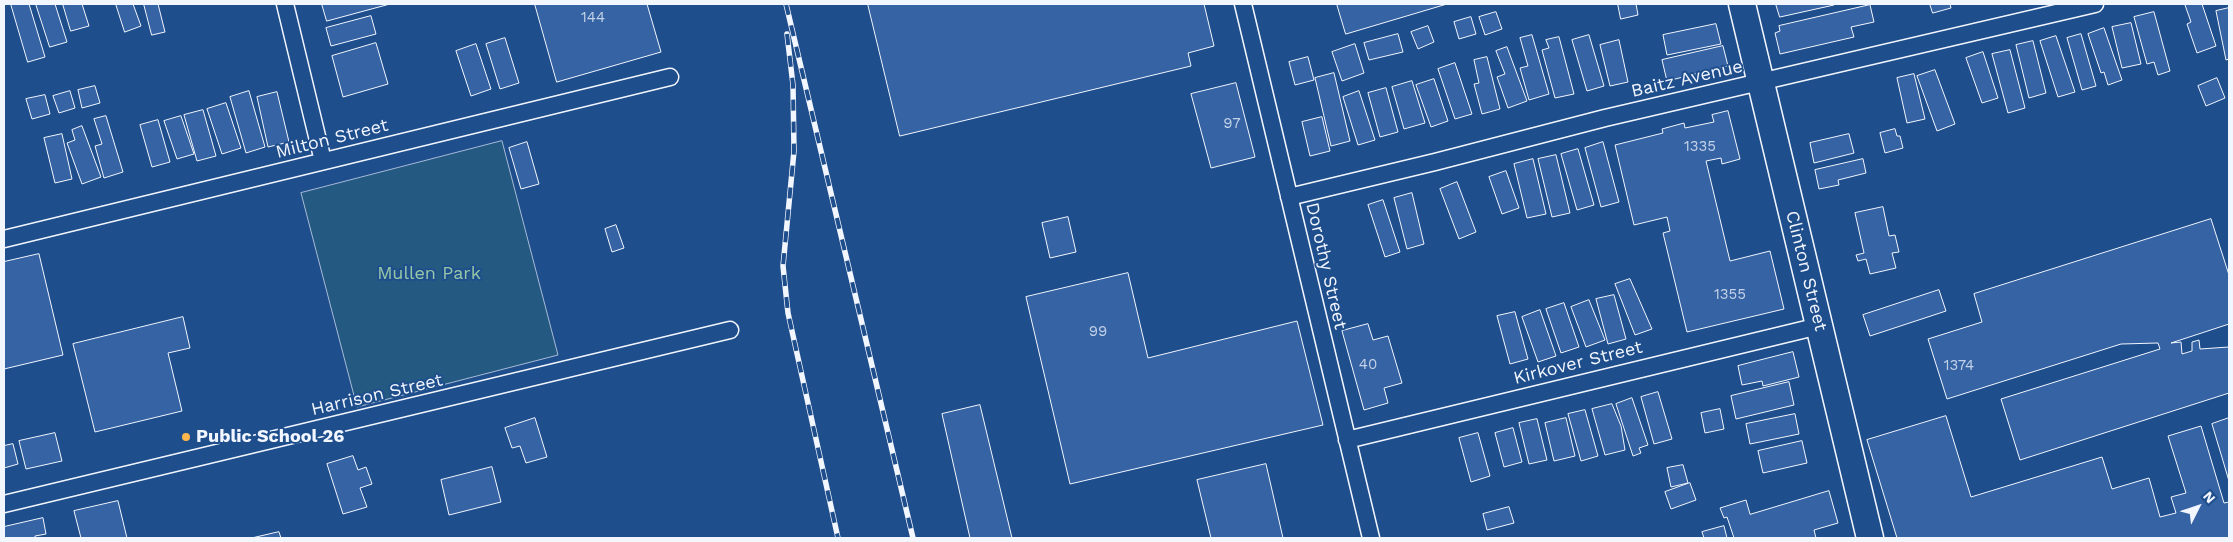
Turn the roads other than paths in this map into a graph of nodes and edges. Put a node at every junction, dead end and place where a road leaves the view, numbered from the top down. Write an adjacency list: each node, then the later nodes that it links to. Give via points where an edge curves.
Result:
1 (285, 4): 7 (street)
2 (1243, 4): 8 (street, Dorothy Street)
3 (1742, 4): 6 (main road, Clinton Street)
4 (2095, 4): 6 (street, Baitz Avenue)
5 (670, 77): 7 (street, Milton Street)
6 (1761, 83): 8 (street, Baitz Avenue, via 1605,118); 10 (main road, Clinton Street)
7 (323, 161): 9 (street, Milton Street)
8 (1289, 197): 12 (street, Dorothy Street)
9 (4, 238)
10 (1819, 326): 12 (street, Kirkover Street); 15 (main road, Clinton Street)
11 (730, 330): 13 (street, Harrison Street)
12 (1346, 440): 14 (street, Dorothy Street)
13 (4, 504)
14 (1371, 538)
15 (1870, 538)

